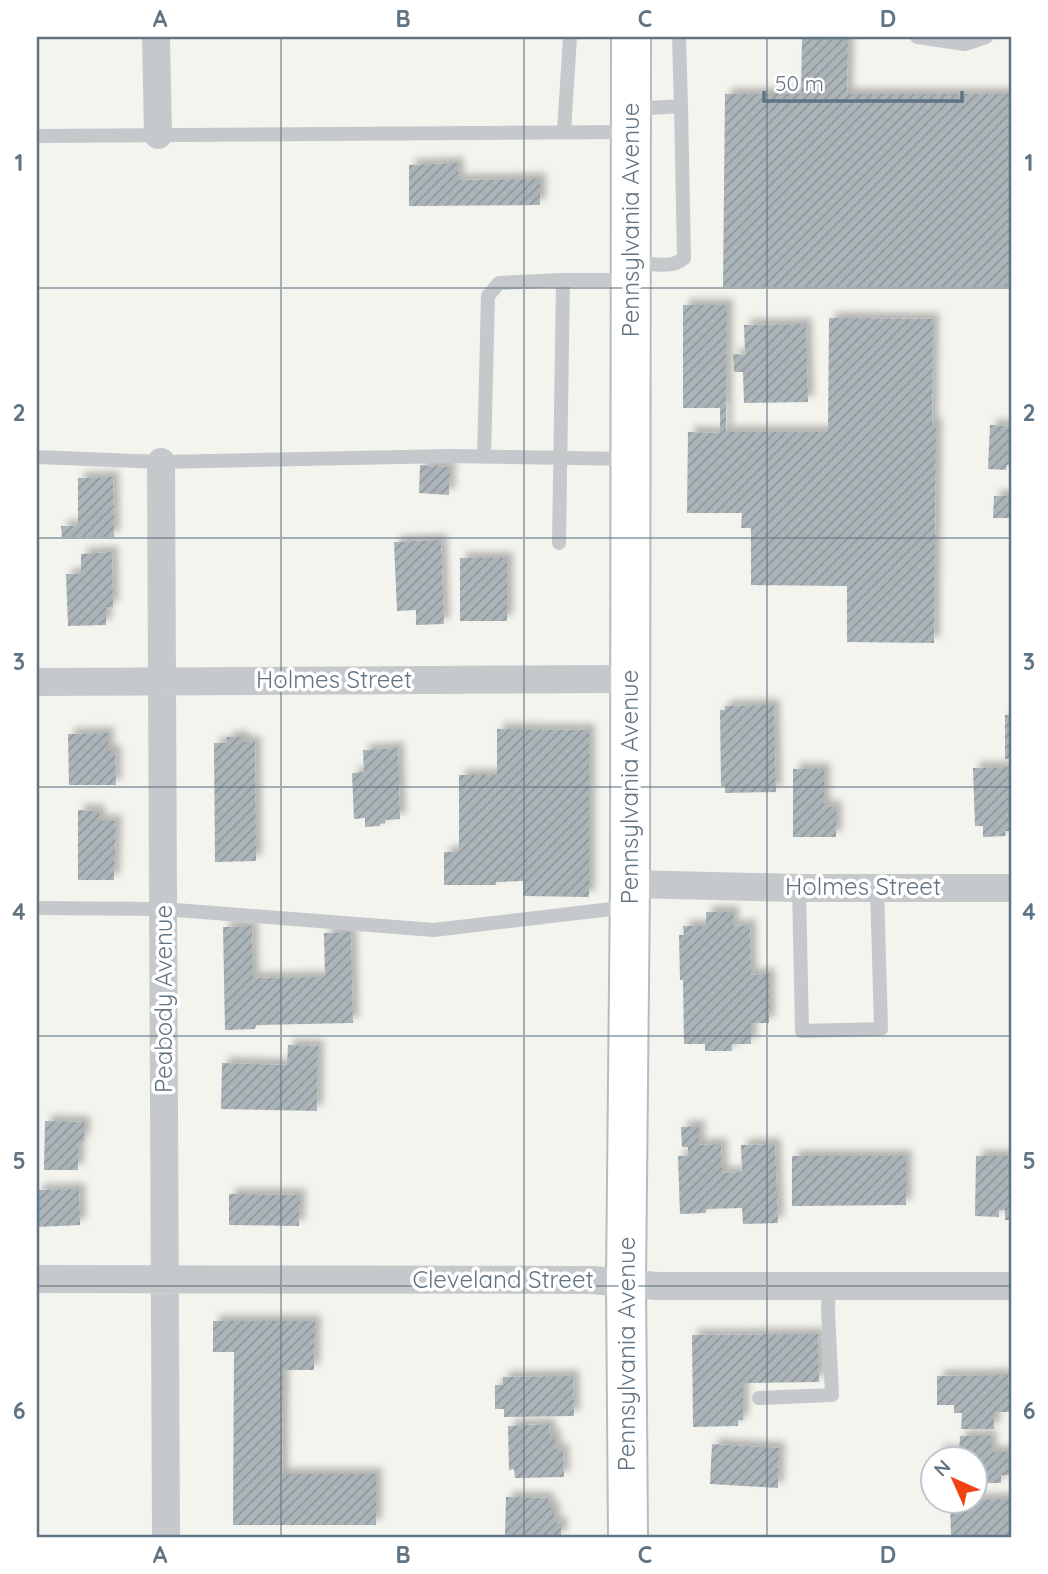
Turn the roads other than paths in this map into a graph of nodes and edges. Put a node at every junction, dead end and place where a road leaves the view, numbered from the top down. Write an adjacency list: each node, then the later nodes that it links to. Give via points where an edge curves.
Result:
1 (156, 37): 10 (street)
2 (570, 37): 9 (lane)
3 (631, 37): 8 (street, Pennsylvania Avenue)
4 (680, 37): 7 (lane)
5 (918, 37): 6 (lane, via 965,44)
6 (986, 37)
7 (681, 106): 8 (lane); 12 (lane, via 684,258)
8 (631, 120): 9 (lane); 12 (street, Pennsylvania Avenue)
9 (564, 131): 10 (lane)
10 (158, 135): 11 (lane)
11 (37, 136)
12 (631, 271): 13 (lane); 17 (street, Pennsylvania Avenue)
13 (564, 280): 15 (lane, via 499,283 488,296); 16 (lane)
14 (37, 457): 18 (lane)
15 (484, 457): 16 (lane); 18 (lane)
16 (559, 458): 17 (lane); 19 (lane)
17 (630, 459): 20 (street, Pennsylvania Avenue)
18 (161, 461): 21 (street, Peabody Avenue)
19 (559, 543)
20 (630, 680): 21 (street, Holmes Street); 26 (street, Pennsylvania Avenue)
21 (163, 681): 22 (street, Holmes Street); 28 (street, Peabody Avenue)
22 (37, 682)
23 (799, 888): 24 (street, Holmes Street); 24 (lane, via 802,1031 881,1029); 26 (street, Holmes Street)
24 (877, 888): 25 (street, Holmes Street)
25 (1011, 888)
26 (630, 896): 28 (lane, via 434,930); 31 (street, Pennsylvania Avenue)
27 (37, 908): 28 (lane)
28 (163, 909): 30 (street, Peabody Avenue)
29 (37, 1279): 30 (street, Cleveland Street)
30 (164, 1279): 31 (street, Cleveland Street); 35 (street, Peabody Avenue)
31 (626, 1282): 32 (street, Cleveland Street); 36 (street, Pennsylvania Avenue)
32 (829, 1286): 33 (street, Cleveland Street); 34 (lane, via 832,1395)
33 (1011, 1286)
34 (759, 1398)
35 (166, 1537)
36 (628, 1537)

